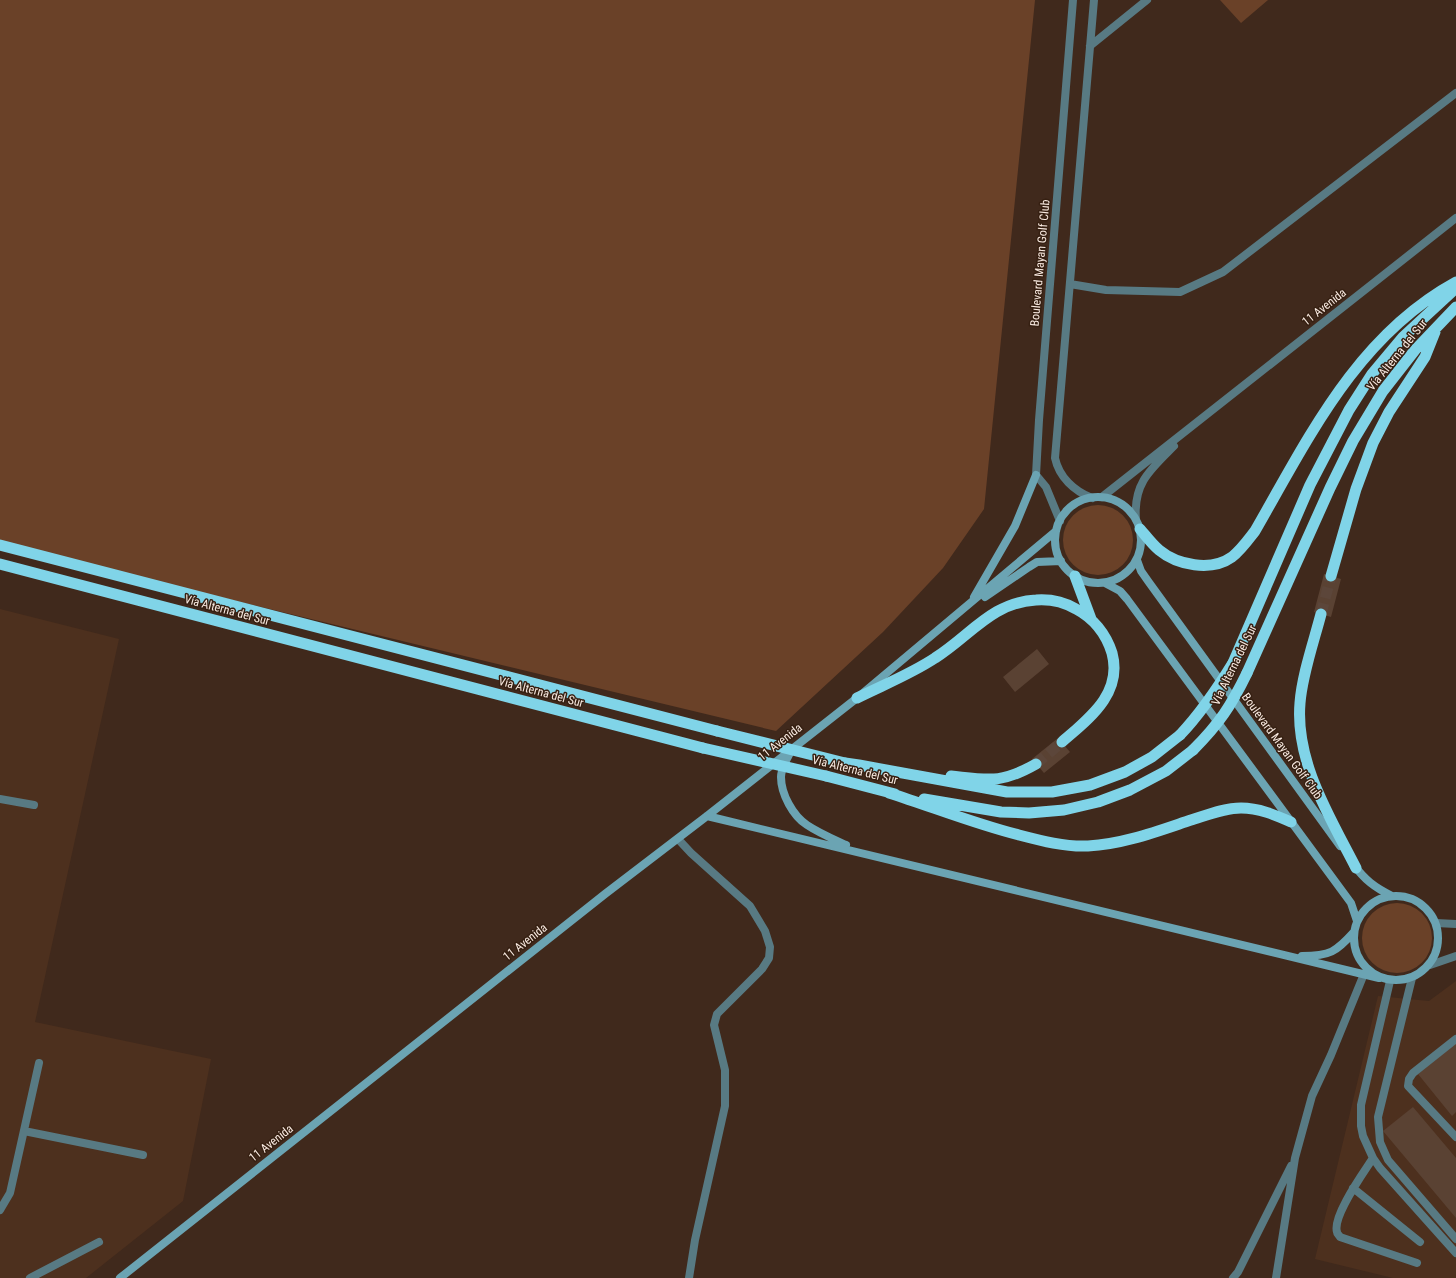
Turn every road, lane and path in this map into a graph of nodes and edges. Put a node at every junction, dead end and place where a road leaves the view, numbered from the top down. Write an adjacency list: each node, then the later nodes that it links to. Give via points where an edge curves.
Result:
1 (1073, 0): 13 (street, Boulevard Mayan Golf Club)
2 (1094, 0): 4 (street)
3 (1147, 0): 4 (street)
4 (1090, 46): 8 (street)
5 (1456, 93): 8 (street, via 1223,272 1180,292 1106,290)
6 (1456, 218): 12 (street, 11 Avenida)
7 (1456, 282): 17 (highway, via 1401,320 1347,378 1315,427 1255,531 1232,557 1214,564 1190,564 1180,561 1160,551)
8 (1070, 284): 15 (street, via 1055,458 1057,468 1064,478)
9 (1456, 288): 34 (highway, Vía Alterna del Sur, bridge, via 1403,337 1372,374 1349,410 1310,485 1233,663 1209,702 1180,735 1152,757 1125,772 1090,785 1052,792 1007,792)
10 (1456, 306): 11 (highway, Vía Alterna del Sur)
11 (1438, 324): 24 (highway, via 1425,357 1389,412 1373,443 1356,489); 35 (highway, Vía Alterna del Sur, bridge, via 1382,391 1353,441 1235,697 1211,732 1192,750 1166,771 1130,790 1098,802 1064,810 1001,812)
12 (1206, 414): 14 (street, 11 Avenida); 17 (street, 11 Avenida, via 1145,476 1136,500)
13 (1036, 475): 16 (street, via 1046,487); 26 (main road, via 1015,526)
14 (1102, 497): 15 (main road); 17 (main road, via 1122,504)
15 (1092, 498): 16 (main road, via 1073,505)
16 (1060, 521): 18 (main road)
17 (1138, 524): 20 (main road, via 1142,539)
18 (1056, 531): 21 (main road, via 1055,541); 26 (main road, 11 Avenida)
19 (0, 545): 34 (highway, Vía Alterna del Sur, bridge, via 717,731)
20 (1137, 560): 25 (main road, via 1124,575); 42 (main road, Boulevard Mayan Golf Club, via 1148,581)
21 (1061, 561): 23 (main road); 29 (main road, 11 Avenida, via 1033,564)
22 (0, 564): 35 (highway, Vía Alterna del Sur, bridge, via 704,748)
23 (1075, 576): 25 (main road, via 1089,582); 28 (highway)
24 (1331, 576)
25 (1105, 583): 39 (main road, via 1120,591 1127,599)
26 (971, 602): 29 (main road, 11 Avenida)
27 (1321, 614): 42 (highway, via 1300,695 1302,741 1314,780)
28 (1091, 619): 30 (highway, via 1072,606 1056,601 1043,599 1014,603 990,616 935,658); 31 (highway, via 1100,629 1112,653 1114,670 1111,685 1097,711)
29 (945, 624): 30 (main road, 11 Avenida)
30 (857, 698): 32 (main road, 11 Avenida)
31 (1062, 742)
32 (792, 748): 38 (main road, 11 Avenida); 41 (main road, via 781,776 789,805 806,825)
33 (1036, 764): 34 (highway, via 1006,778 991,780)
34 (858, 765)
35 (889, 793): 39 (highway, via 997,830 1067,845 1088,846 1123,841 1217,812 1241,808 1270,813)
36 (0, 799): 37 (street)
37 (34, 805)
38 (707, 816): 40 (main road, 11 Avenida); 41 (main road)
39 (1291, 822): 44 (main road, via 1351,903)
40 (678, 839): 70 (main road, 11 Avenida); 71 (street, via 750,906 770,947 769,958 762,969 717,1014 714,1025 725,1070 725,1106)
41 (857, 851): 48 (main road)
42 (1356, 868): 43 (main road, Boulevard Mayan Golf Club, via 1374,887)
43 (1392, 896): 44 (main road, via 1371,904); 45 (main road, via 1403,896 1423,905)
44 (1357, 921): 47 (main road)
45 (1436, 923): 46 (street); 50 (main road, via 1439,945)
46 (1456, 924)
47 (1354, 932): 48 (main road, via 1330,953 1319,956); 52 (main road, via 1354,943 1362,964)
48 (1288, 956): 51 (main road)
49 (1456, 956): 50 (street)
50 (1430, 965): 53 (main road)
51 (1364, 974): 52 (main road); 60 (street, via 1312,1096)
52 (1380, 978): 54 (main road)
53 (1412, 978): 54 (main road); 64 (street, via 1378,1117 1378,1134 1394,1169)
54 (1390, 981): 61 (street, via 1361,1105 1363,1136)
55 (1456, 1039): 58 (street, via 1413,1073 1408,1086)
56 (39, 1063): 57 (street)
57 (24, 1131): 59 (street); 63 (street, via 10,1193)
58 (1456, 1137)
59 (143, 1155)
60 (1295, 1158): 72 (street, via 1238,1272); 73 (street)
61 (1373, 1158): 62 (street); 67 (street)
62 (1353, 1188): 66 (street); 68 (street, via 1337,1224 1340,1237)
63 (0, 1210)
64 (1456, 1239)
65 (99, 1242): 69 (street)
66 (1420, 1242)
67 (1456, 1253)
68 (1417, 1264)
69 (30, 1278)
70 (120, 1278)
71 (689, 1278)
72 (1232, 1278)
73 (1276, 1278)

